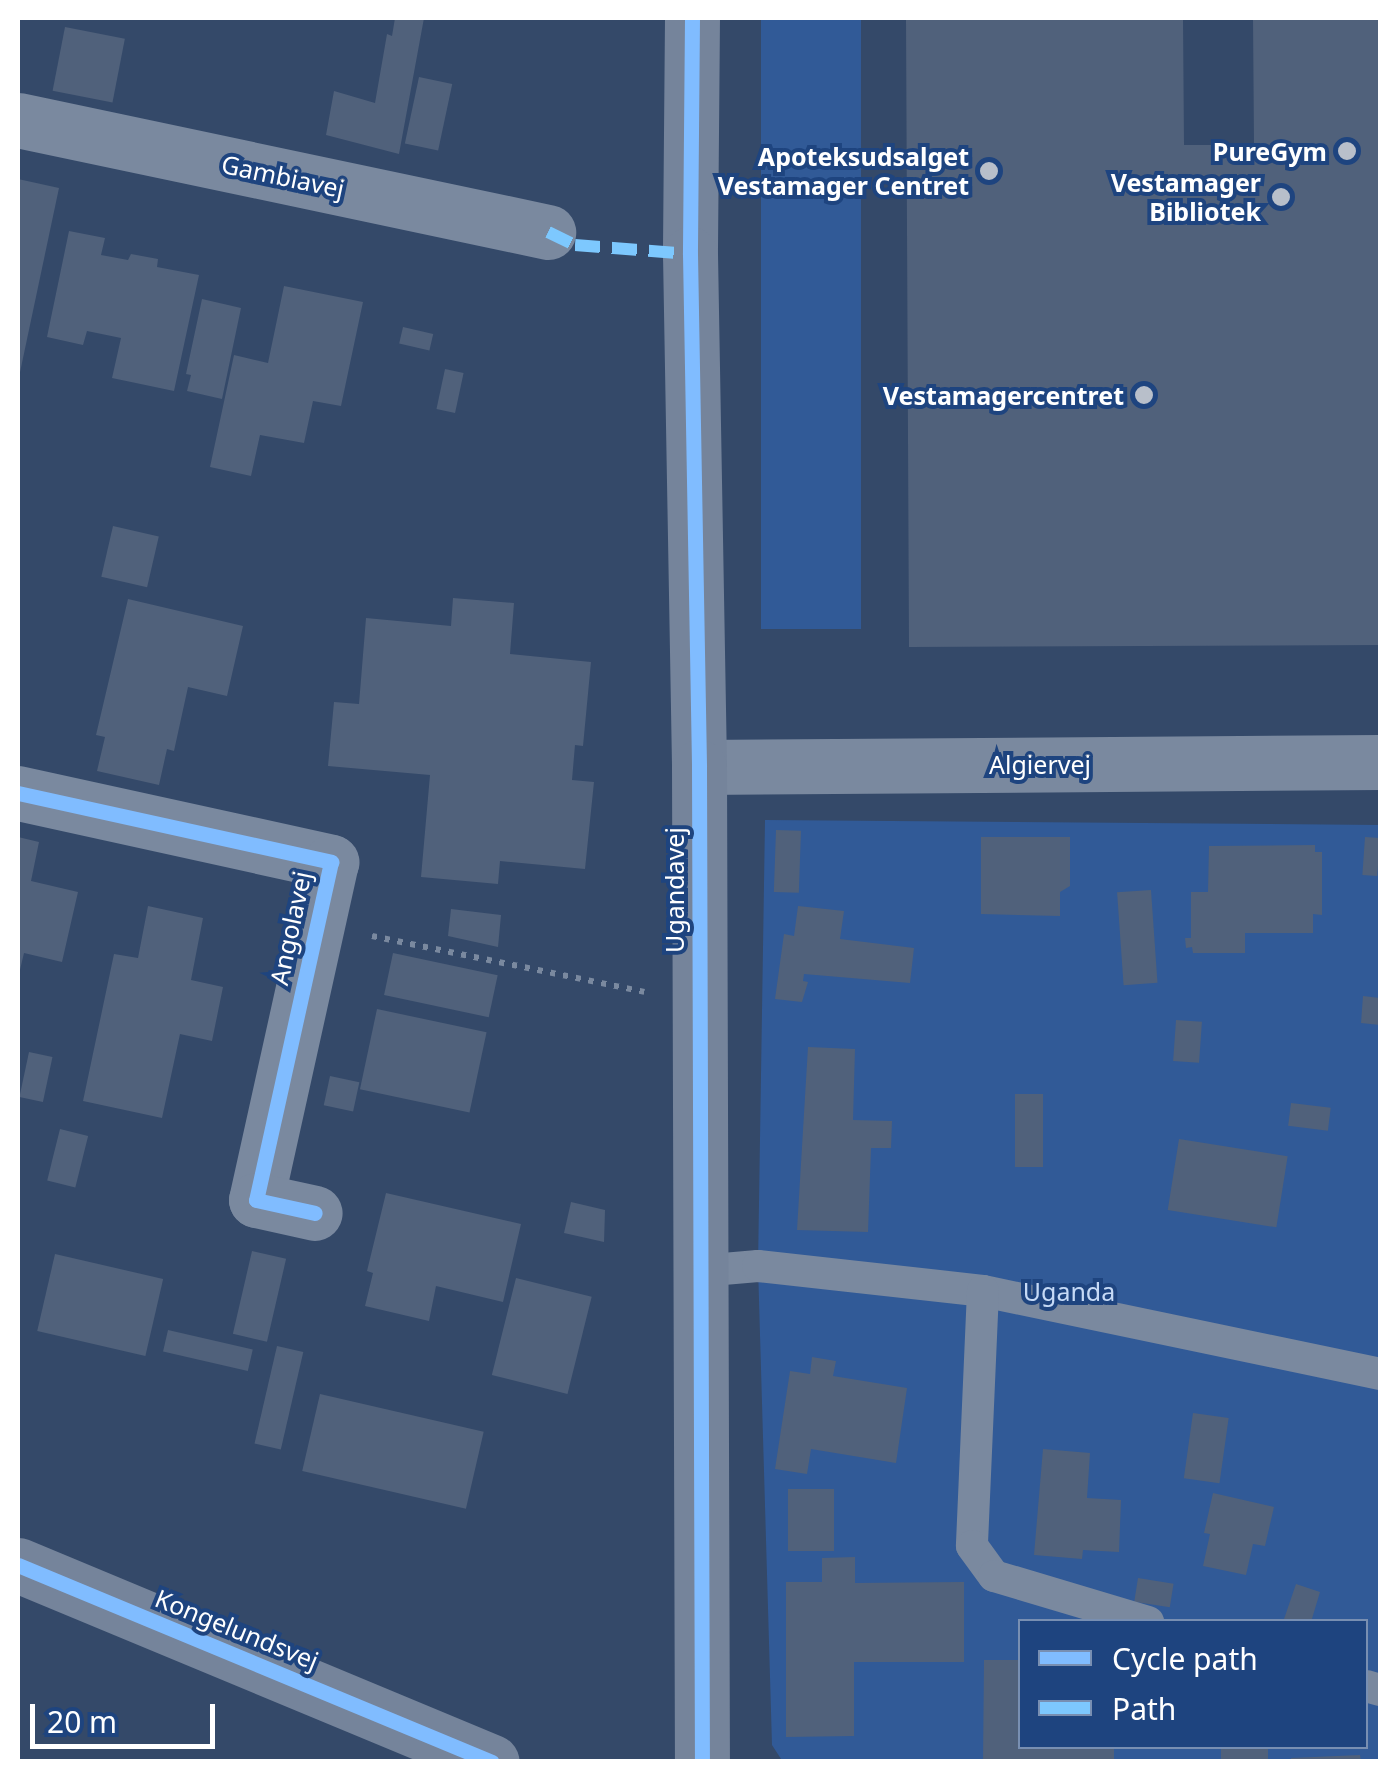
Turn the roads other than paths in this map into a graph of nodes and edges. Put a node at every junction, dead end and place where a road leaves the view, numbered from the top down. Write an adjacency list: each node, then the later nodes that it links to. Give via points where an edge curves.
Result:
1 (692, 18): 5 (street, Ugandavej)
2 (18, 120): 3 (street, Gambiavej)
3 (548, 232)
4 (1380, 762): 5 (street, Algiervej)
5 (699, 767): 8 (street, Ugandavej)
6 (18, 794): 7 (street, Angolavej, via 330,862 256,1200)
7 (315, 1213)
8 (700, 1271): 9 (lane, via 758,1266); 14 (street, Ugandavej)
9 (982, 1290): 10 (lane); 12 (lane, via 972,1546 994,1576)
10 (1380, 1374)
11 (18, 1565): 13 (street, Kongelundsvej)
12 (1138, 1619)
13 (492, 1762)
14 (702, 1762)

